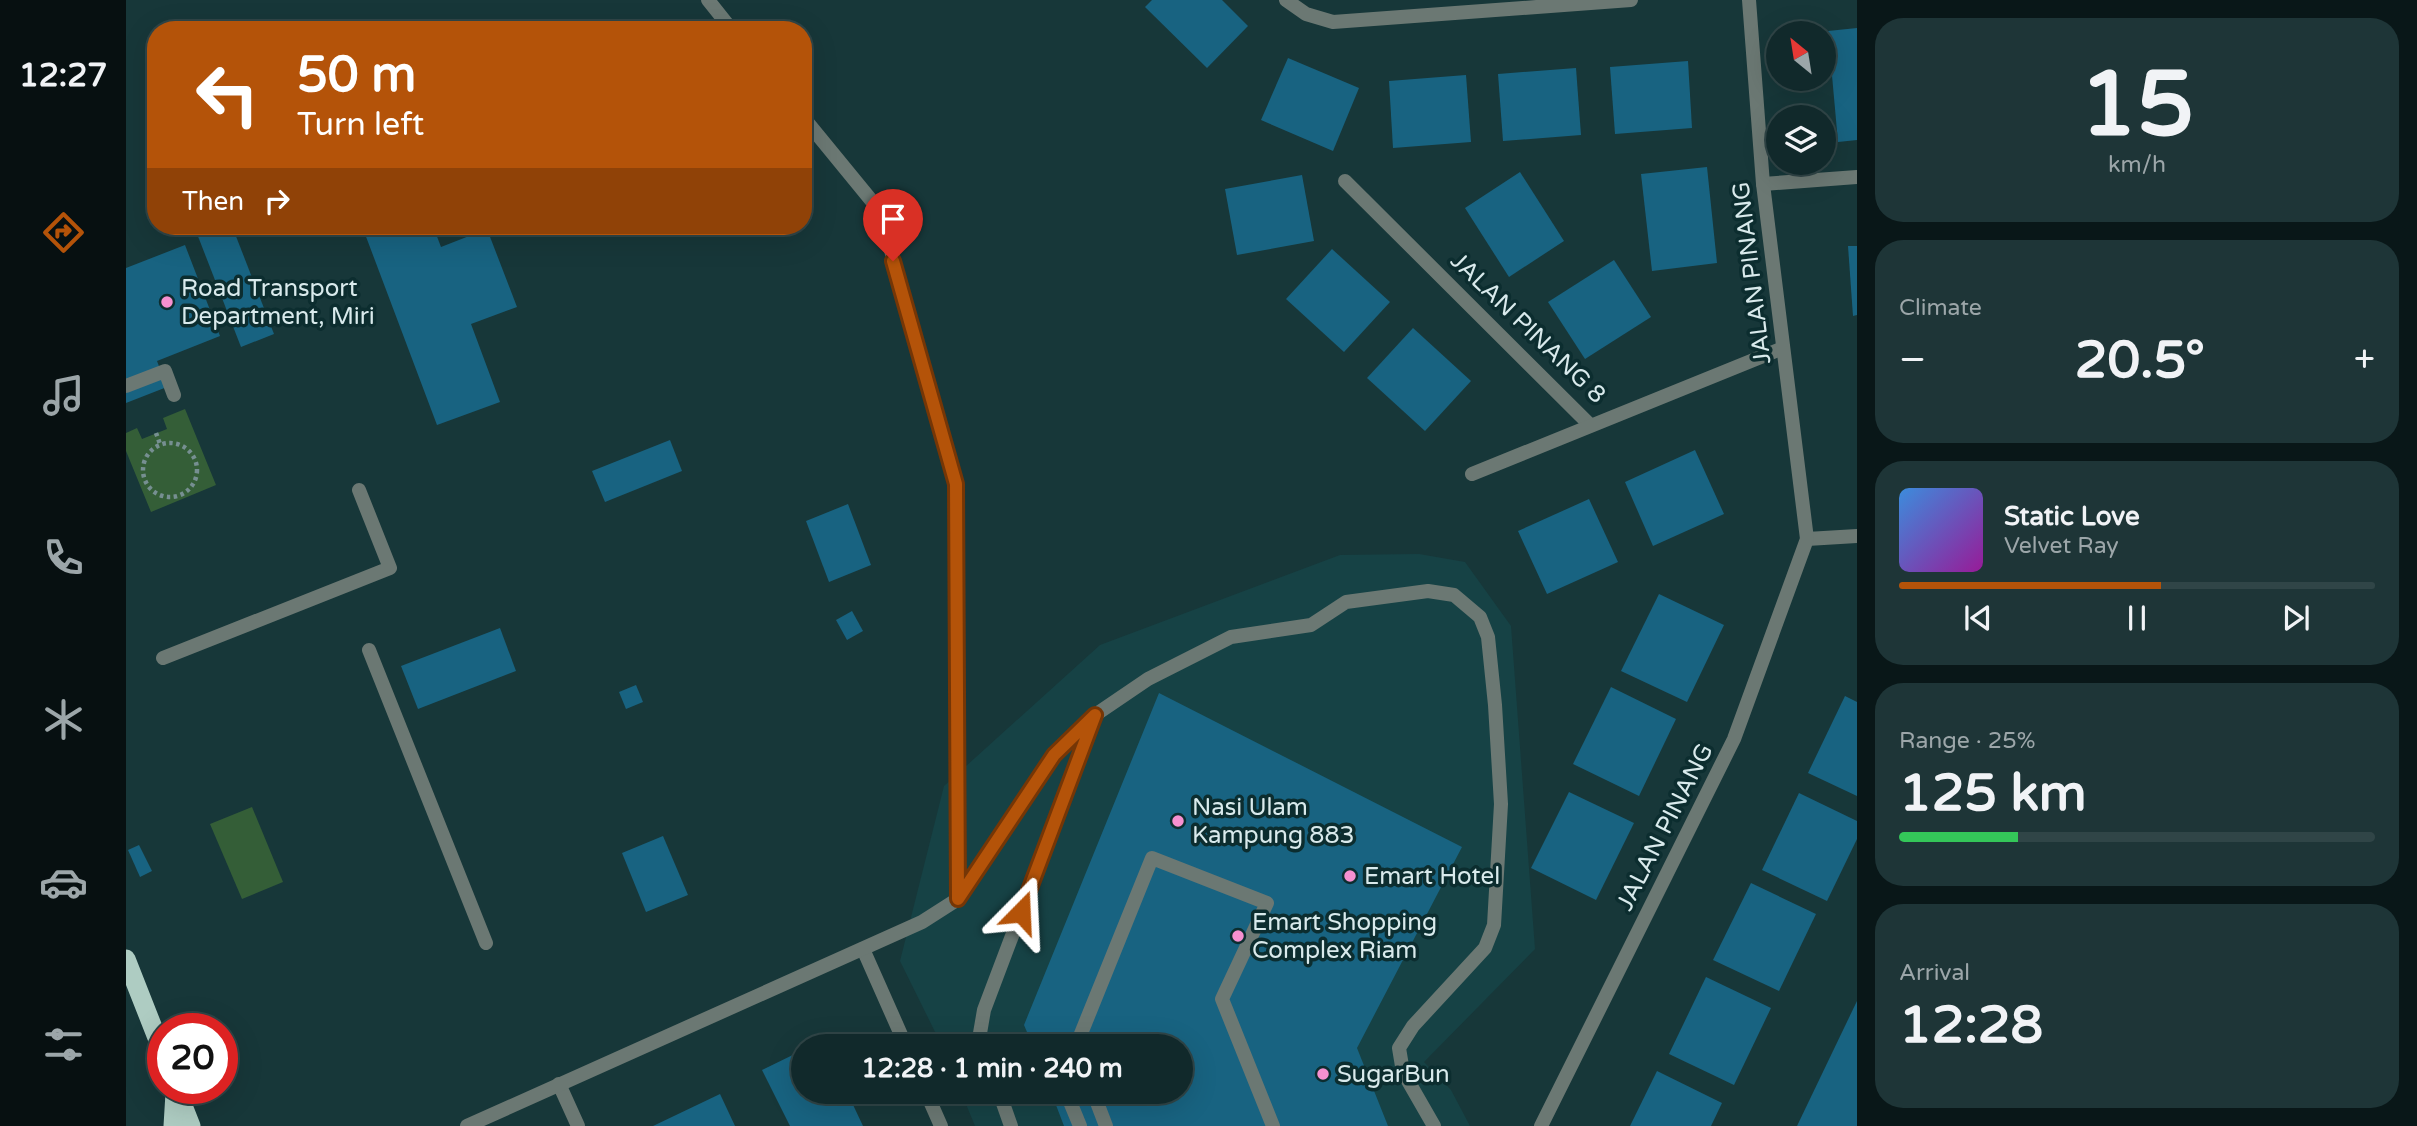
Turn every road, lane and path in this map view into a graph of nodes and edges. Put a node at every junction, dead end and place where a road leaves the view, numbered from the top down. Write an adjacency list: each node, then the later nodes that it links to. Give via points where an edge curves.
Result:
1 (708, 0): 5 (street)
2 (1286, 0): 3 (street, via 1306,14 1333,22)
3 (1631, 0)
4 (1749, 0): 9 (street, JALAN PINANG)
5 (725, 21)
6 (812, 128): 23 (street, via 880,211 956,484)
7 (1857, 177): 9 (street)
8 (1345, 181): 13 (street, JALAN PINANG 8)
9 (1763, 184): 10 (street, JALAN PINANG)
10 (1783, 348): 13 (street, JALAN PINANG 8); 19 (street, JALAN PINANG)
11 (126, 386): 12 (street, via 165,371)
12 (174, 395)
13 (1590, 425): 16 (street)
14 (156, 433): 15 (path)
15 (160, 444): 15 (path, via 179,444 194,455 197,473 182,494 165,497 146,482 146,457)
16 (1472, 474)
17 (359, 489): 21 (street, via 390,568)
18 (1857, 536): 19 (street)
19 (1807, 539): 48 (street, JALAN PINANG, via 1734,740)
20 (369, 650): 24 (street)
21 (163, 658)
22 (1095, 715): 23 (street, via 1054,755); 29 (street, via 984,1010); 47 (street, via 1148,678 1231,637 1311,625 1346,602 1428,591 1454,595 1480,617 1488,637 1496,705 1501,804 1494,925 1485,948 1412,1026 1399,1048 1403,1073)
23 (958, 899): 25 (street, via 922,922)
24 (486, 943)
25 (863, 949): 28 (street); 31 (street)
26 (126, 959): 27 (highway)
27 (147, 1013)
28 (901, 1034)
29 (980, 1034)
30 (1081, 1034): 46 (street, via 1152,858 1267,903 1222,999)
31 (559, 1084): 40 (street); 41 (street)
32 (175, 1104): 38 (highway)
33 (182, 1104): 39 (highway)
34 (931, 1104): 42 (street)
35 (1003, 1104): 43 (street)
36 (1071, 1104): 44 (street)
37 (1098, 1104): 45 (street)
38 (173, 1126)
39 (191, 1126)
40 (467, 1126)
41 (578, 1126)
42 (941, 1126)
43 (1011, 1126)
44 (1080, 1126)
45 (1106, 1126)
46 (1273, 1126)
47 (1434, 1126)
48 (1541, 1126)

